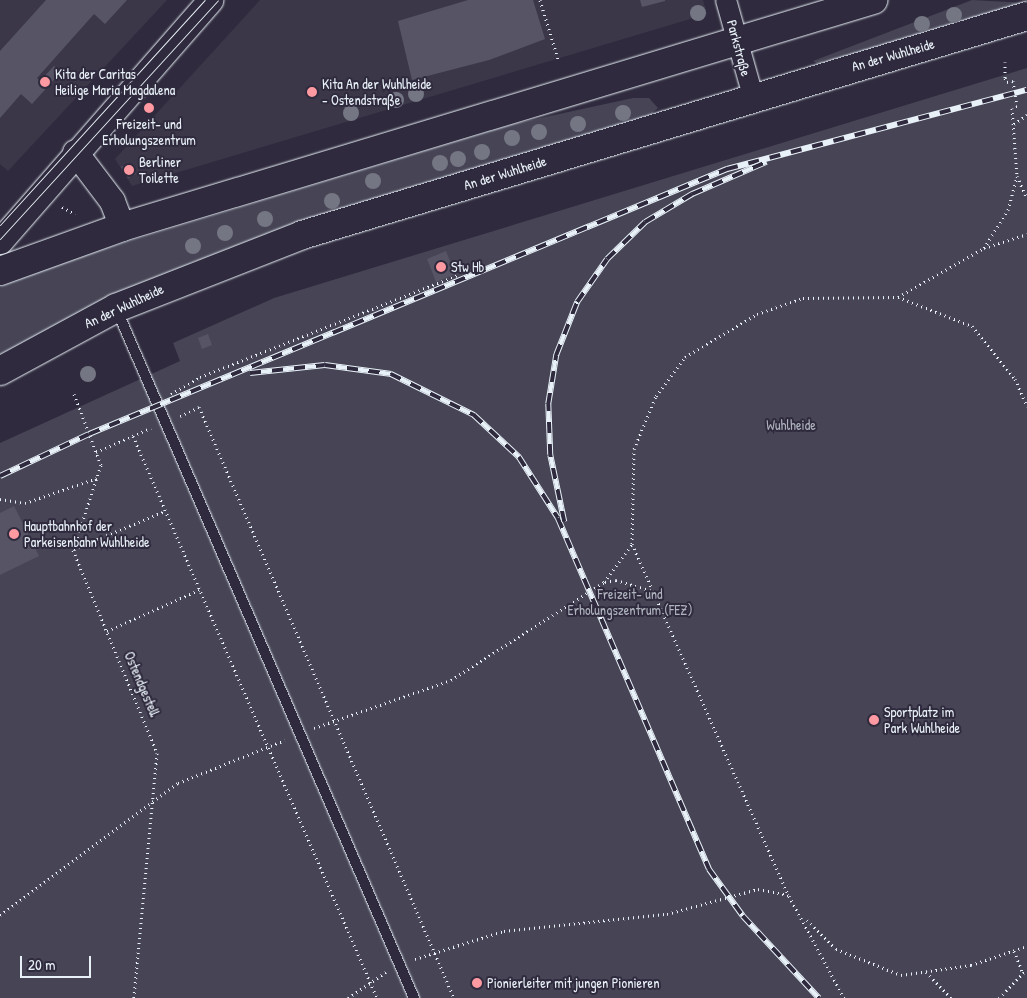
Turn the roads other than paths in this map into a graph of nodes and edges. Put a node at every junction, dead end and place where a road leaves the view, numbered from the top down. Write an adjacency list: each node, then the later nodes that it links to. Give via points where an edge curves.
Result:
1 (210, 0): 7 (street)
2 (726, 0): 5 (street, Parkstraße)
3 (873, 0): 5 (main road)
4 (1027, 16): 6 (main road, An der Wuhlheide)
5 (737, 42): 6 (street, Parkstraße); 8 (main road)
6 (753, 96): 11 (main road, An der Wuhlheide, via 302,236)
7 (75, 152): 8 (street, via 96,175); 9 (street)
8 (122, 227): 10 (main road)
9 (0, 240)
10 (0, 271)
11 (116, 308): 12 (main road, An der Wuhlheide); 13 (lane)
12 (0, 371)
13 (414, 998)

